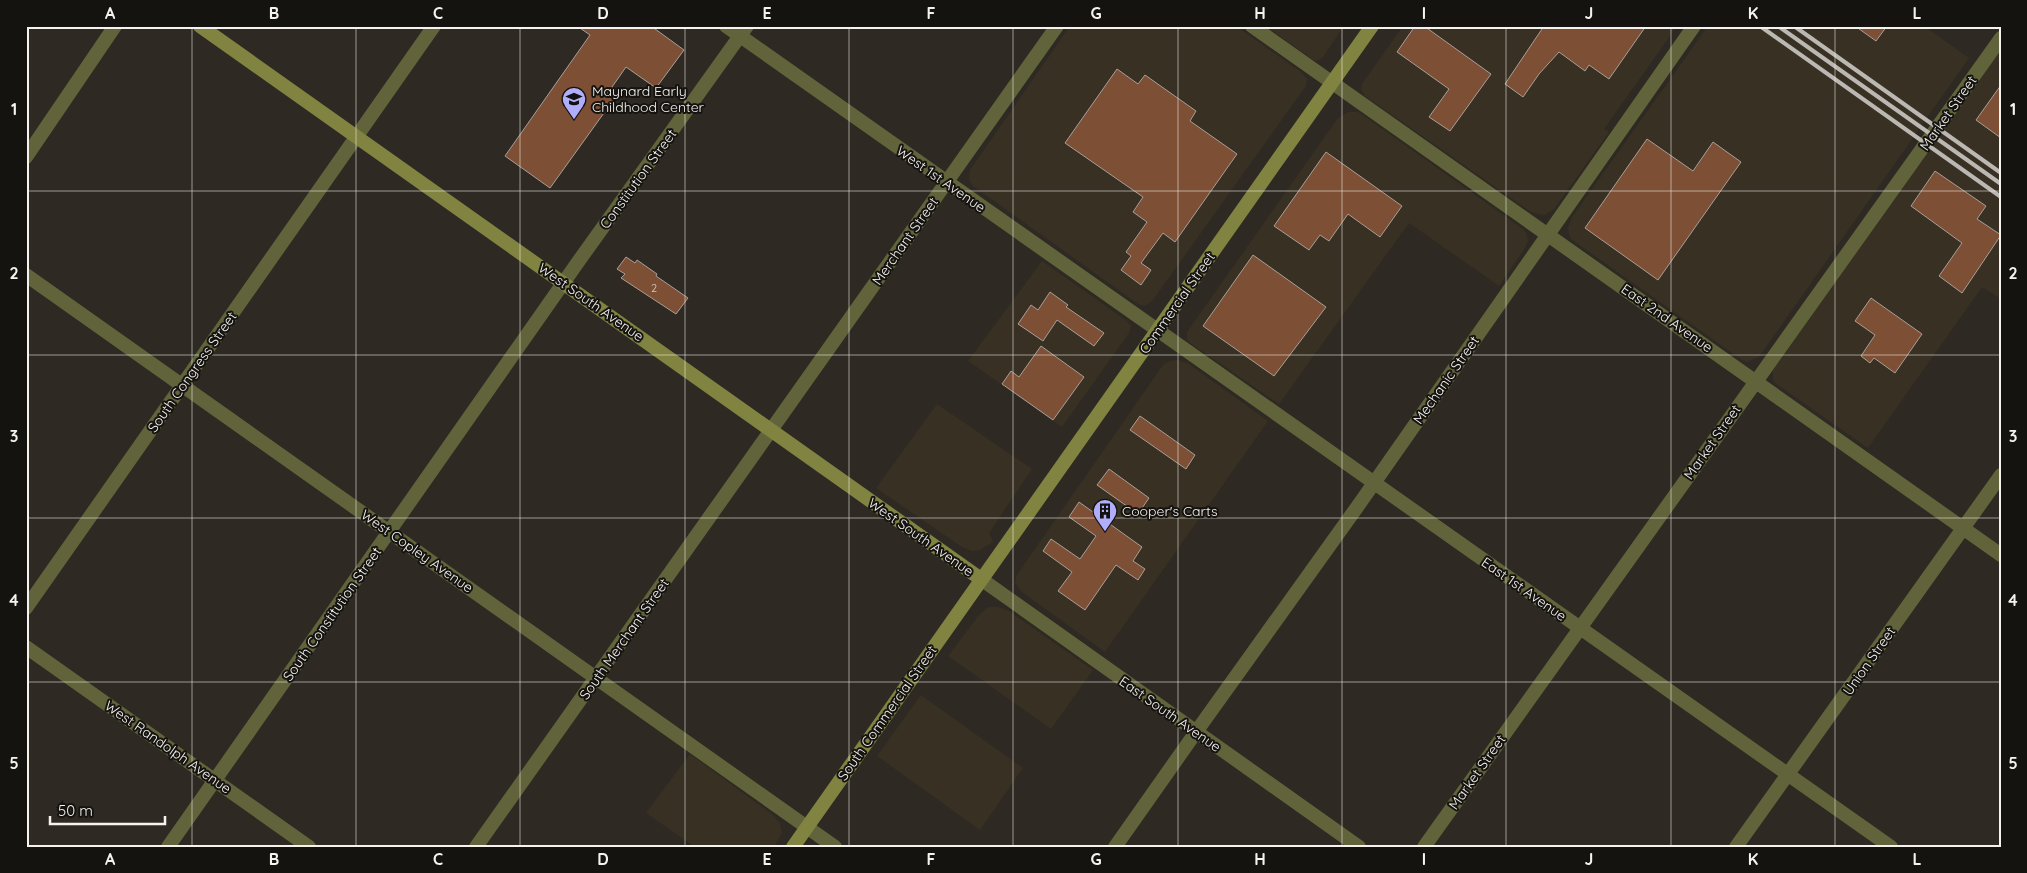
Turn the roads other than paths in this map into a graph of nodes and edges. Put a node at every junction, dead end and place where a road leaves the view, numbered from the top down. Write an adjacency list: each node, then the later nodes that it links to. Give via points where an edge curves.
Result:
1 (115, 26): 13 (street)
2 (200, 26): 12 (main road, West South Avenue)
3 (434, 26): 12 (street, South Congress Street)
4 (726, 26): 9 (street, West 1st Avenue)
5 (1057, 26): 14 (street, Merchant Street)
6 (1252, 26): 11 (street, East 2nd Avenue)
7 (1372, 26): 11 (main road, Commercial Street)
8 (1694, 26): 15 (street, Mechanic Street)
9 (743, 31): 14 (street, West 1st Avenue); 17 (street, Constitution Street)
10 (2001, 38): 19 (street, Market Street)
11 (1332, 83): 15 (street, East 2nd Avenue); 18 (main road, Commercial Street)
12 (356, 136): 17 (main road, West South Avenue); 20 (street, South Congress Street)
13 (26, 157)
14 (946, 182): 18 (street, West 1st Avenue); 21 (street, Merchant Street)
15 (1548, 234): 19 (street, East 2nd Avenue); 23 (street, Mechanic Street)
16 (26, 275): 20 (street, West Copley Avenue)
17 (564, 282): 21 (main road, West South Avenue); 25 (street, South Constitution Street)
18 (1157, 330): 23 (street, East 1st Avenue); 27 (main road, Commercial Street)
19 (1755, 380): 24 (street, East 2nd Avenue); 29 (street, Market Street)
20 (183, 386): 25 (street, West Copley Avenue); 28 (street, South Congress Street)
21 (771, 430): 27 (main road, West South Avenue); 31 (street, South Merchant Street)
22 (2001, 475): 24 (street, Union Street)
23 (1374, 482): 29 (street, East 1st Avenue); 32 (street, Mechanic Street)
24 (1963, 528): 26 (street, East 2nd Avenue); 33 (street, Union Street)
25 (390, 532): 31 (street, West Copley Avenue); 34 (street, South Constitution Street)
26 (2001, 555)
27 (981, 579): 32 (street, East South Avenue); 35 (main road, South Commercial Street)
28 (26, 608)
29 (1580, 628): 33 (street, East 1st Avenue); 43 (street, Market Street)
30 (26, 646): 34 (street, West Randolph Avenue)
31 (596, 678): 35 (street, West Copley Avenue); 38 (street, South Merchant Street)
32 (1196, 732): 41 (street, Mechanic Street); 42 (street, East South Avenue)
33 (1789, 774): 44 (street, Union Street); 45 (street, East 1st Avenue)
34 (215, 780): 36 (street, South Constitution Street); 37 (street, West Randolph Avenue)
35 (807, 827): 39 (main road, South Commercial Street); 40 (street, West Copley Avenue)
36 (168, 847)
37 (309, 847)
38 (476, 847)
39 (793, 847)
40 (835, 847)
41 (1115, 847)
42 (1359, 847)
43 (1424, 847)
44 (1736, 847)
45 (1891, 847)

